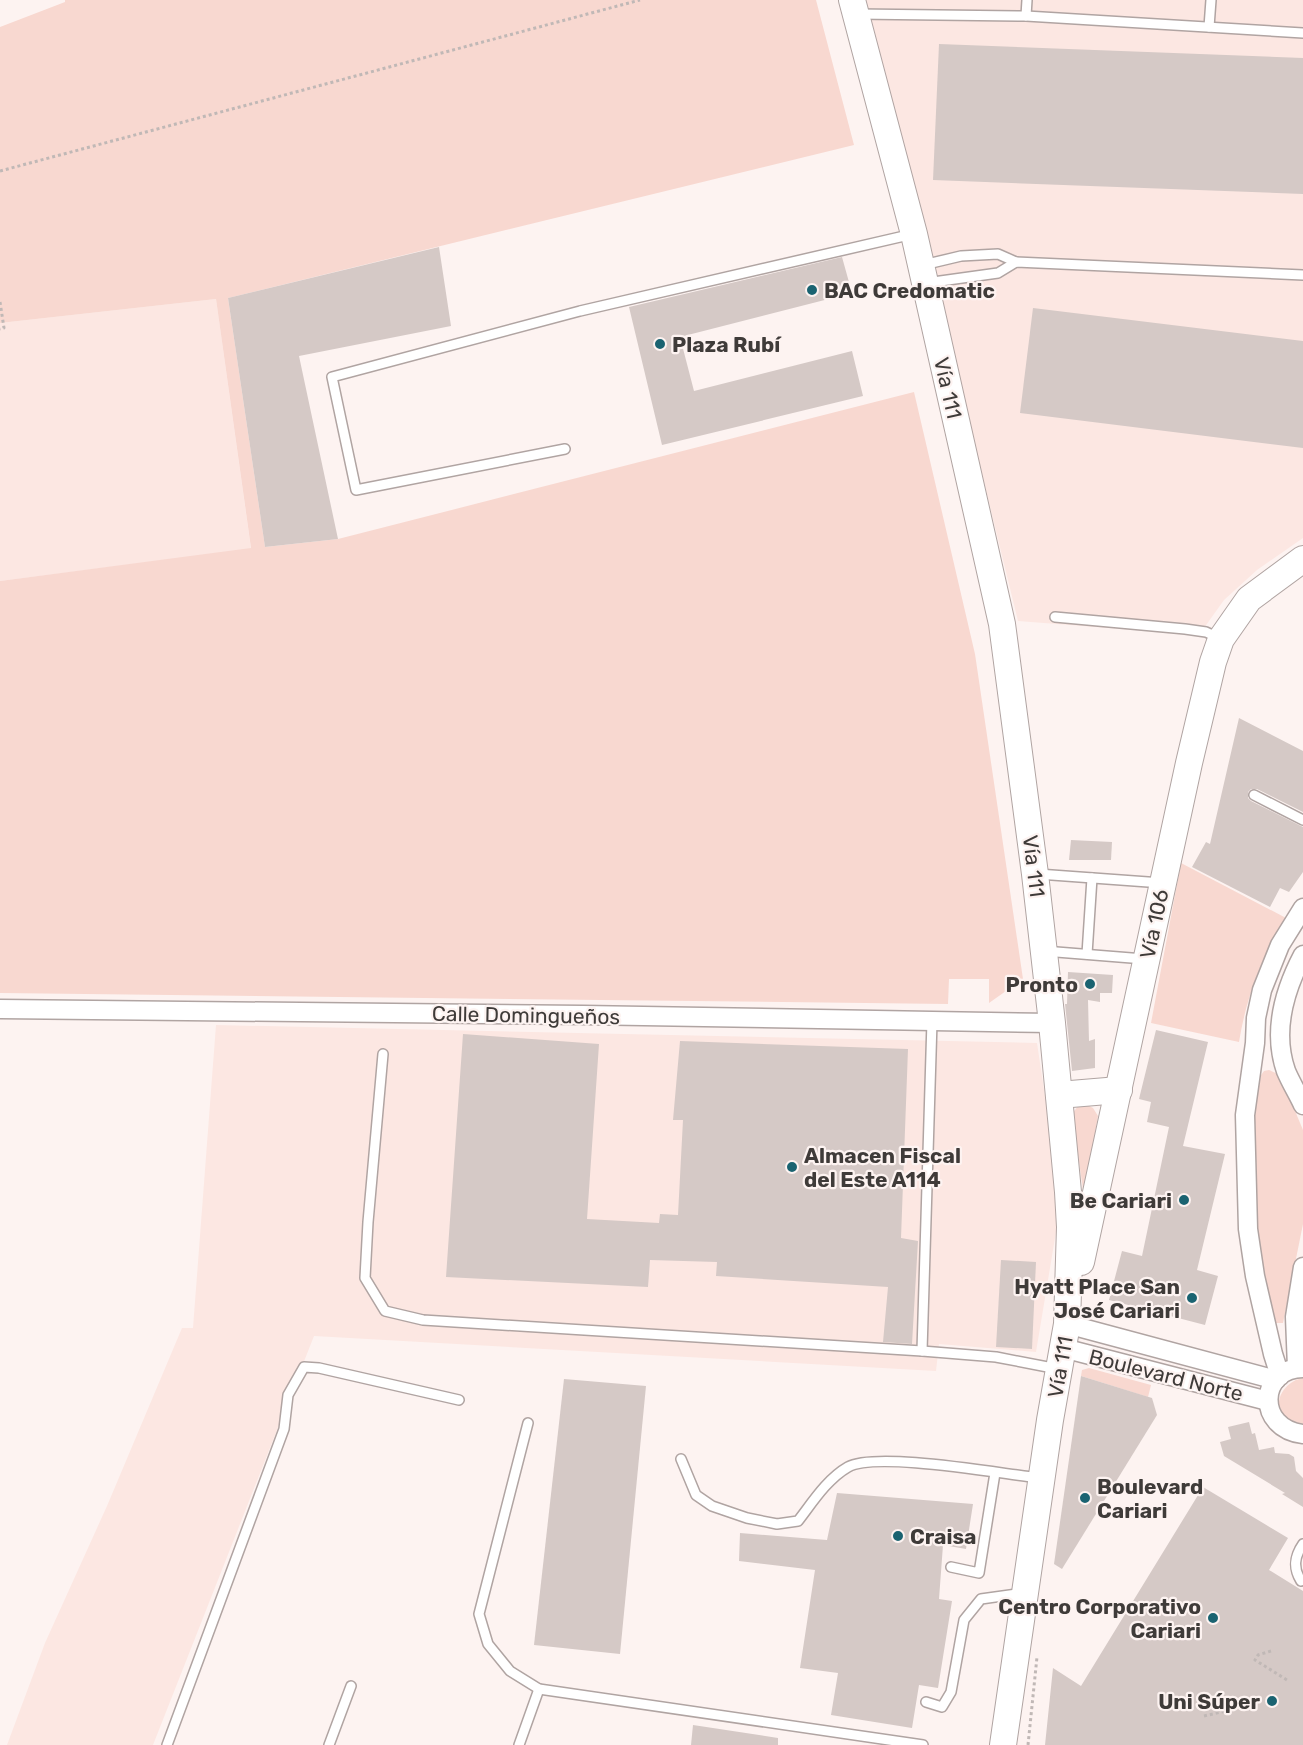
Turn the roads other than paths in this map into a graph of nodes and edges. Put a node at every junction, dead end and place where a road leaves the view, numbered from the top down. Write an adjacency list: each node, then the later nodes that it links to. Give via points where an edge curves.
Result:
1 (1027, 0): 4 (lane)
2 (1211, 0): 5 (lane)
3 (853, 7): 4 (lane); 7 (main road, Vía 111)
4 (1026, 16): 5 (lane)
5 (1209, 27): 6 (lane)
6 (1303, 33)
7 (914, 234): 9 (main road, Vía 111); 11 (lane, via 580,311 332,377 356,490)
8 (1016, 262): 9 (lane, via 998,273); 9 (lane, via 998,254 962,256); 10 (lane)
9 (923, 274): 17 (main road, Vía 111, via 1002,624)
10 (1303, 275)
11 (566, 449)
12 (1303, 559): 14 (main road, Vía 106, via 1249,599)
13 (1055, 617): 14 (lane, via 1185,629)
14 (1221, 639): 19 (main road, Vía 106, via 1204,694)
15 (1254, 795): 16 (lane)
16 (1303, 820)
17 (1035, 874): 18 (lane); 21 (main road, Vía 111)
18 (1092, 878): 19 (lane); 22 (lane)
19 (1163, 883): 24 (main road, Vía 106)
20 (1303, 908): 29 (street, via 1270,967 1256,1018)
21 (1044, 951): 22 (lane); 27 (main road, Vía 111)
22 (1087, 954): 24 (lane)
23 (1303, 955): 28 (street, via 1286,992)
24 (1146, 959): 31 (main road, Vía 106)
25 (0, 1010): 26 (street, Calle Domingueños)
26 (932, 1021): 27 (street, Calle Domingueños); 36 (lane)
27 (1052, 1023): 32 (main road, Vía 111)
28 (1280, 1042): 29 (street); 33 (street, via 1287,1074)
29 (1255, 1043): 37 (street, via 1245,1115 1248,1229 1269,1337)
30 (383, 1054): 36 (lane, via 365,1278 385,1311 423,1320)
31 (1119, 1090): 32 (main road); 35 (main road, Vía 106)
32 (1059, 1095): 35 (main road, Vía 111, via 1070,1227)
33 (1303, 1105)
34 (1303, 1268): 37 (street)
35 (1063, 1347): 36 (lane, via 996,1357); 37 (street, Boulevard Norte); 39 (street, Boulevard Norte); 44 (main road, Vía 111)
36 (922, 1351)
37 (1289, 1373): 39 (street, via 1272,1386)
38 (459, 1400): 52 (lane, via 303,1367 288,1395 284,1429)
39 (1268, 1401): 41 (street, via 1280,1427)
40 (528, 1423): 50 (lane, via 479,1614 488,1644 510,1671)
41 (1303, 1435)
42 (681, 1459): 43 (lane, via 696,1494 712,1506 777,1524 798,1521 825,1487 849,1466 910,1461)
43 (995, 1473): 44 (lane); 46 (lane, via 980,1573)
44 (1042, 1478): 48 (main road, Vía 111)
45 (1303, 1544): 47 (lane, via 1295,1562)
46 (951, 1568)
47 (1301, 1581)
48 (1024, 1593): 51 (lane, via 981,1599 964,1620 951,1692 942,1707); 56 (main road, Vía 111)
49 (351, 1686): 53 (lane)
50 (539, 1689): 54 (lane); 55 (lane)
51 (926, 1702)
52 (167, 1745)
53 (329, 1745)
54 (519, 1745)
55 (923, 1745)
56 (1003, 1745)

